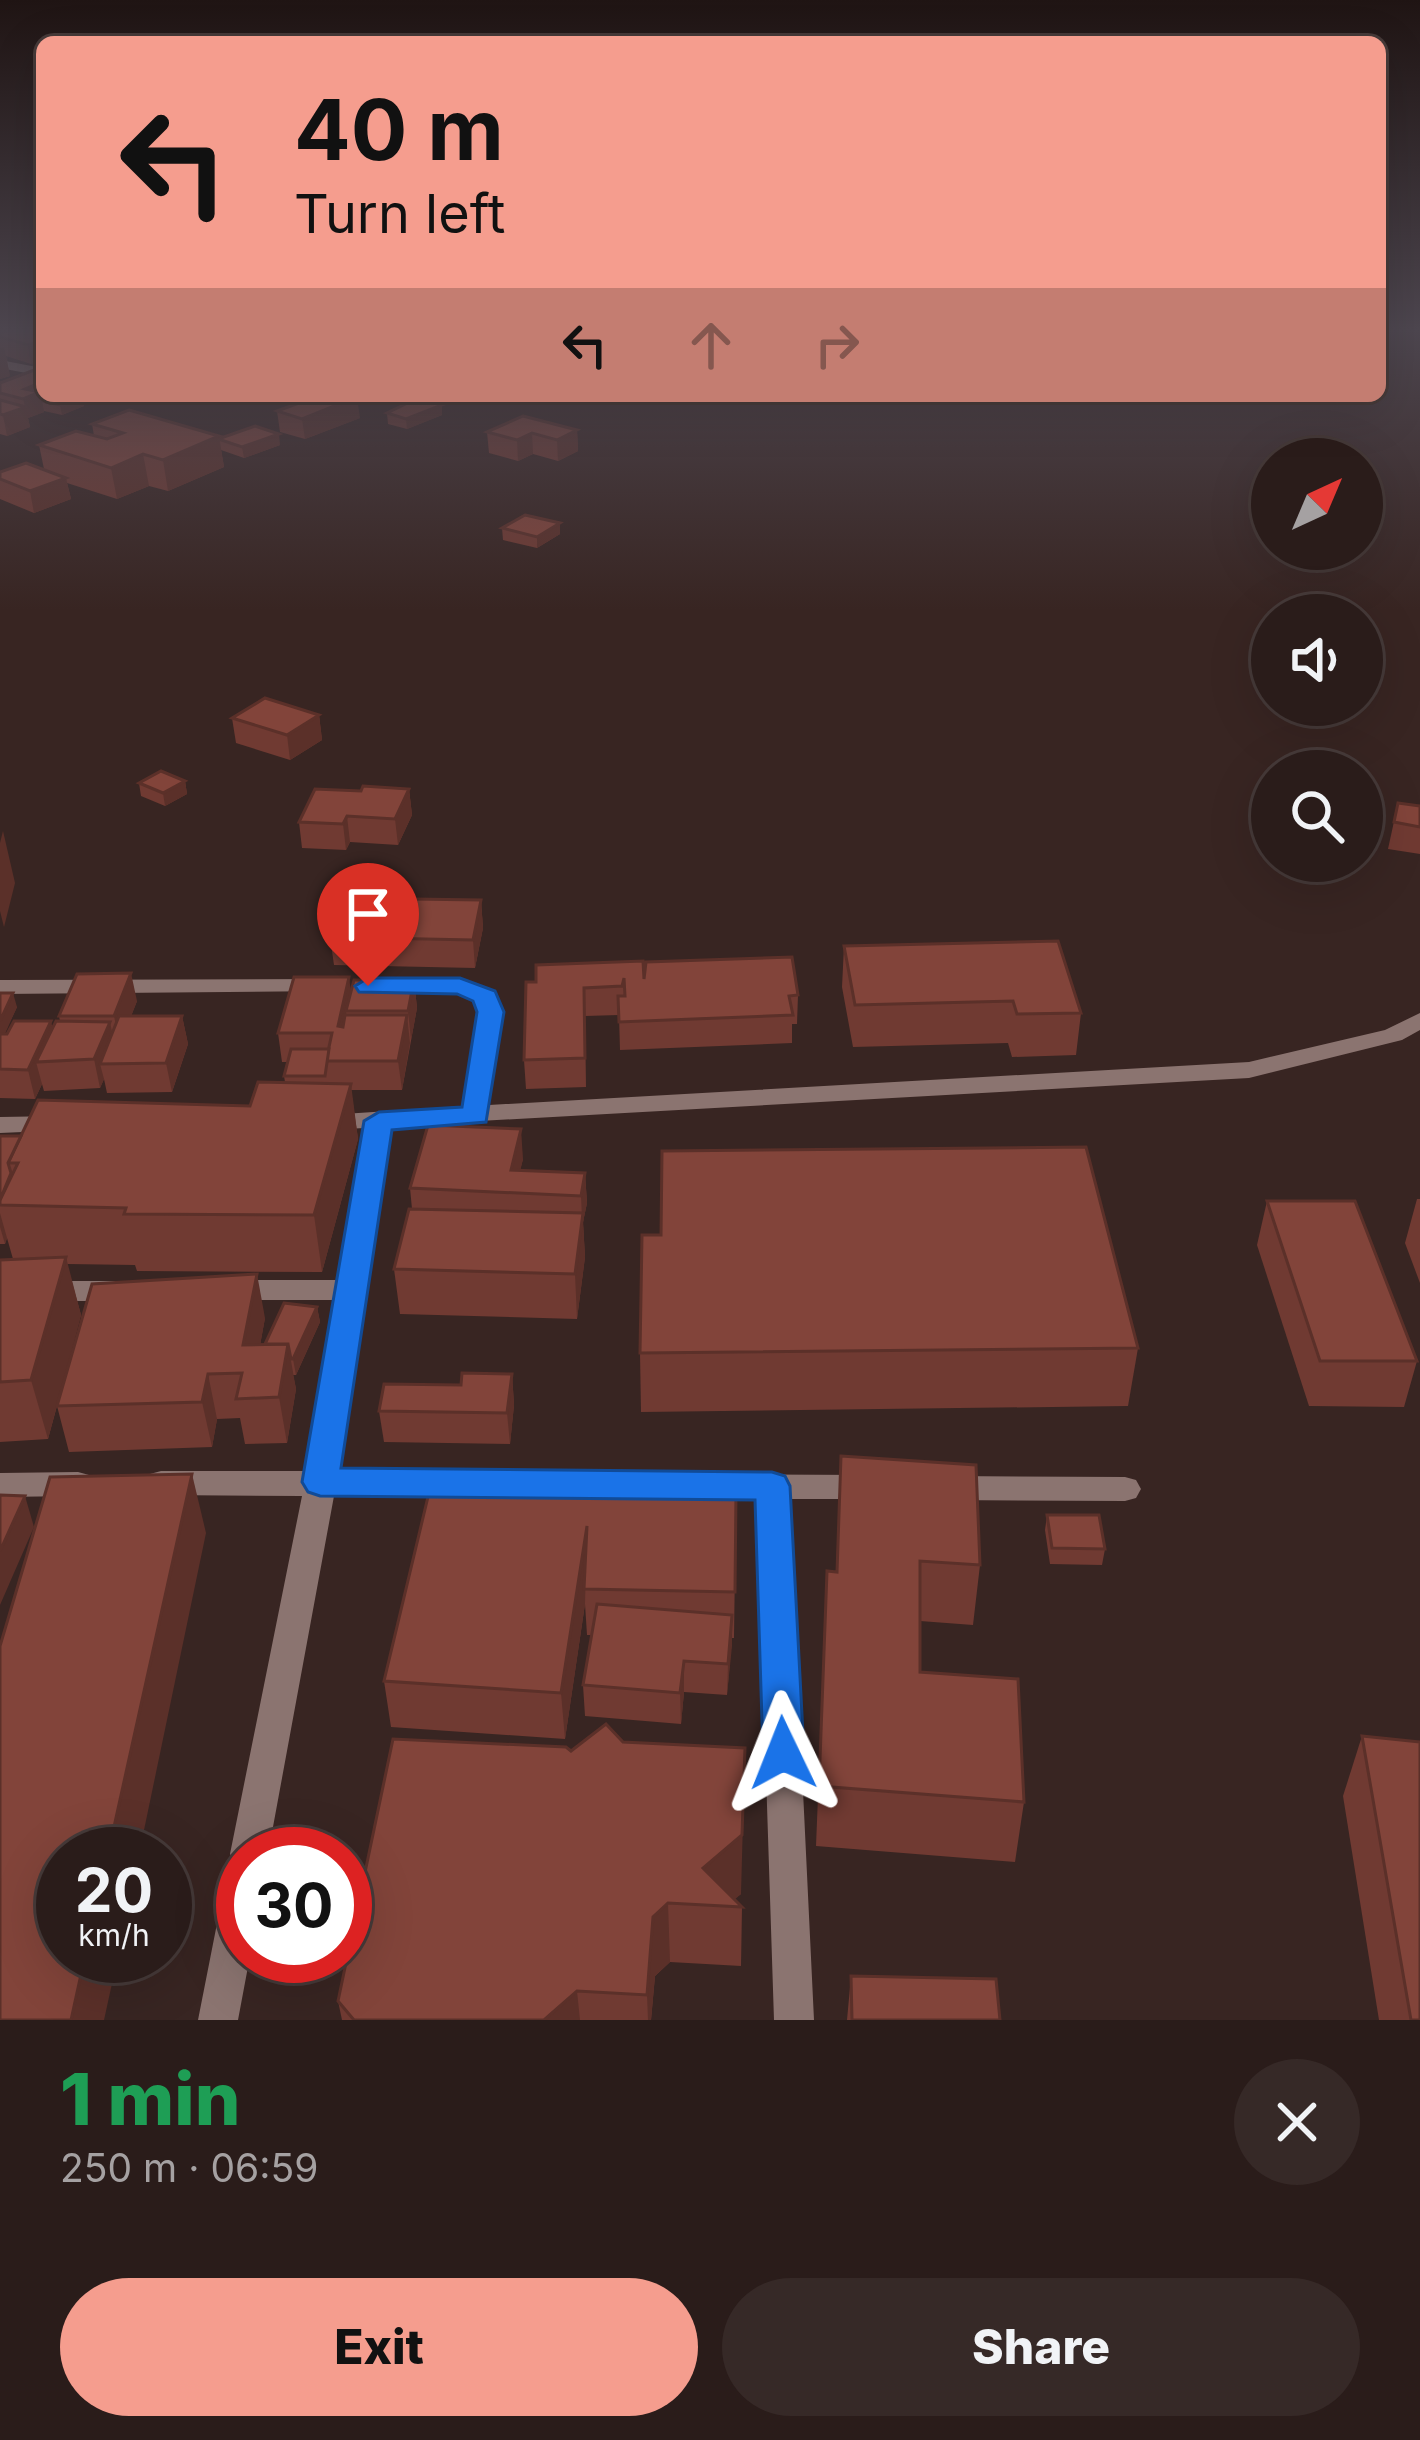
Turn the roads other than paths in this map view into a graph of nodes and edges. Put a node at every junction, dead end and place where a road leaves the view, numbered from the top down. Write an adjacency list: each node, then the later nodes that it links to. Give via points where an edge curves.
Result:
1 (0, 987): 3 (street, via 460,986 485,996 490,1012)
2 (1420, 1020): 3 (street, via 1393,1035 1249,1070)
3 (475, 1115): 4 (street)
4 (379, 1121): 5 (street); 9 (street)
5 (284, 1122)
6 (95, 1124): 7 (street)
7 (0, 1125)
8 (212, 1290): 9 (street)
9 (353, 1290): 12 (street)
10 (0, 1291): 11 (street)
11 (141, 1291)
12 (320, 1482): 13 (street); 14 (street); 16 (street)
13 (0, 1485)
14 (772, 1486): 15 (street); 19 (street)
15 (1125, 1489)
16 (255, 1827)
17 (225, 1983): 18 (street)
18 (218, 2020)
19 (794, 2020)

